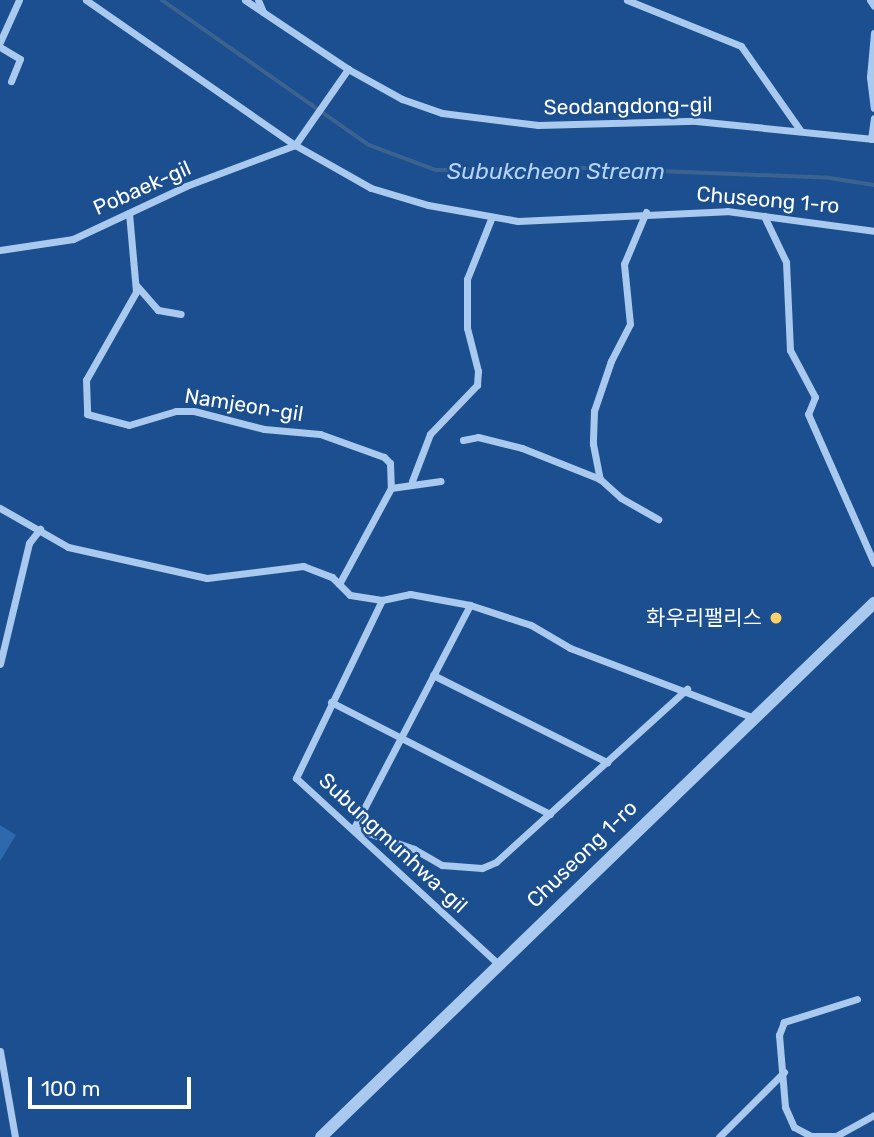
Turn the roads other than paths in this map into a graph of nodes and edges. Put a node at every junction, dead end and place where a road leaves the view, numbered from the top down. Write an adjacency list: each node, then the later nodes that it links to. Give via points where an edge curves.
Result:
1 (19, 0): 10 (street)
2 (86, 0): 17 (street)
3 (245, 0): 8 (street, Seodangdong-gil)
4 (258, 0): 8 (street)
5 (627, 0): 15 (street, via 741,47)
6 (870, 0): 7 (street)
7 (874, 6)
8 (262, 12): 11 (street, Seodangdong-gil)
9 (874, 33): 13 (street, via 870,77)
10 (0, 44): 12 (street, via 20,59)
11 (348, 69): 15 (street, Seodangdong-gil, via 421,107 486,120 595,127 696,121); 17 (street)
12 (10, 81)
13 (874, 108)
14 (874, 118): 16 (street)
15 (800, 130): 16 (street, Seodangdong-gil)
16 (873, 139)
17 (297, 142): 19 (street, Pobaek-gil); 21 (street, Chuseong 1-ro, via 371,188)
18 (646, 212): 20 (street, Chuseong 1-ro); 21 (street, Chuseong 1-ro); 27 (street, via 624,264 630,324 594,411 594,467)
19 (129, 213): 23 (street, Pobaek-gil, via 73,239); 24 (street)
20 (764, 216): 22 (street, Chuseong 1-ro); 34 (street, via 786,262 790,350 815,397 808,414)
21 (491, 219): 28 (street, via 467,279 467,328 477,384 430,434)
22 (874, 231)
23 (0, 250)
24 (137, 286): 25 (street, via 158,310); 30 (street, Namjeon-gil, via 86,380 87,414 129,425 176,411 194,411 264,429 320,435 384,457 390,463)
25 (181, 314)
26 (463, 440): 27 (street, via 478,438 522,448)
27 (600, 480): 32 (street)
28 (412, 481): 29 (street); 30 (street)
29 (441, 481)
30 (391, 488): 35 (street)
31 (0, 508): 33 (street)
32 (658, 519)
33 (40, 529): 35 (street, via 68,547 208,579 303,566 321,571); 39 (street, via 29,543)
34 (874, 563)
35 (339, 584): 36 (street, via 350,595)
36 (382, 600): 38 (street, via 410,594); 42 (street, Subungmunhwa-gil)
37 (874, 603): 43 (street, Chuseong 1-ro)
38 (470, 605): 40 (street, Subungmunhwa-gil); 41 (street, via 531,625 570,648)
39 (0, 664)
40 (433, 675): 44 (street, Subungmunhwa-gil); 45 (street)
41 (687, 689): 43 (street); 45 (street, Subungmunhwa-gil)
42 (331, 702): 44 (street); 47 (street, Subungmunhwa-gil, via 296,778)
43 (752, 717): 47 (street, Chuseong 1-ro)
44 (400, 739): 46 (street); 46 (street, Subungmunhwa-gil, via 354,828 414,849 442,866 482,868 496,862)
45 (607, 762): 46 (street, Subungmunhwa-gil)
46 (550, 814)
47 (498, 963): 54 (street, Chuseong 1-ro)
48 (857, 999): 50 (street, via 784,1022 779,1035)
49 (0, 1051): 51 (street)
50 (784, 1072): 52 (street, via 787,1119 806,1135 836,1136); 55 (street)
51 (4, 1086): 53 (street)
52 (874, 1115)
53 (15, 1137)
54 (321, 1137)
55 (719, 1137)

